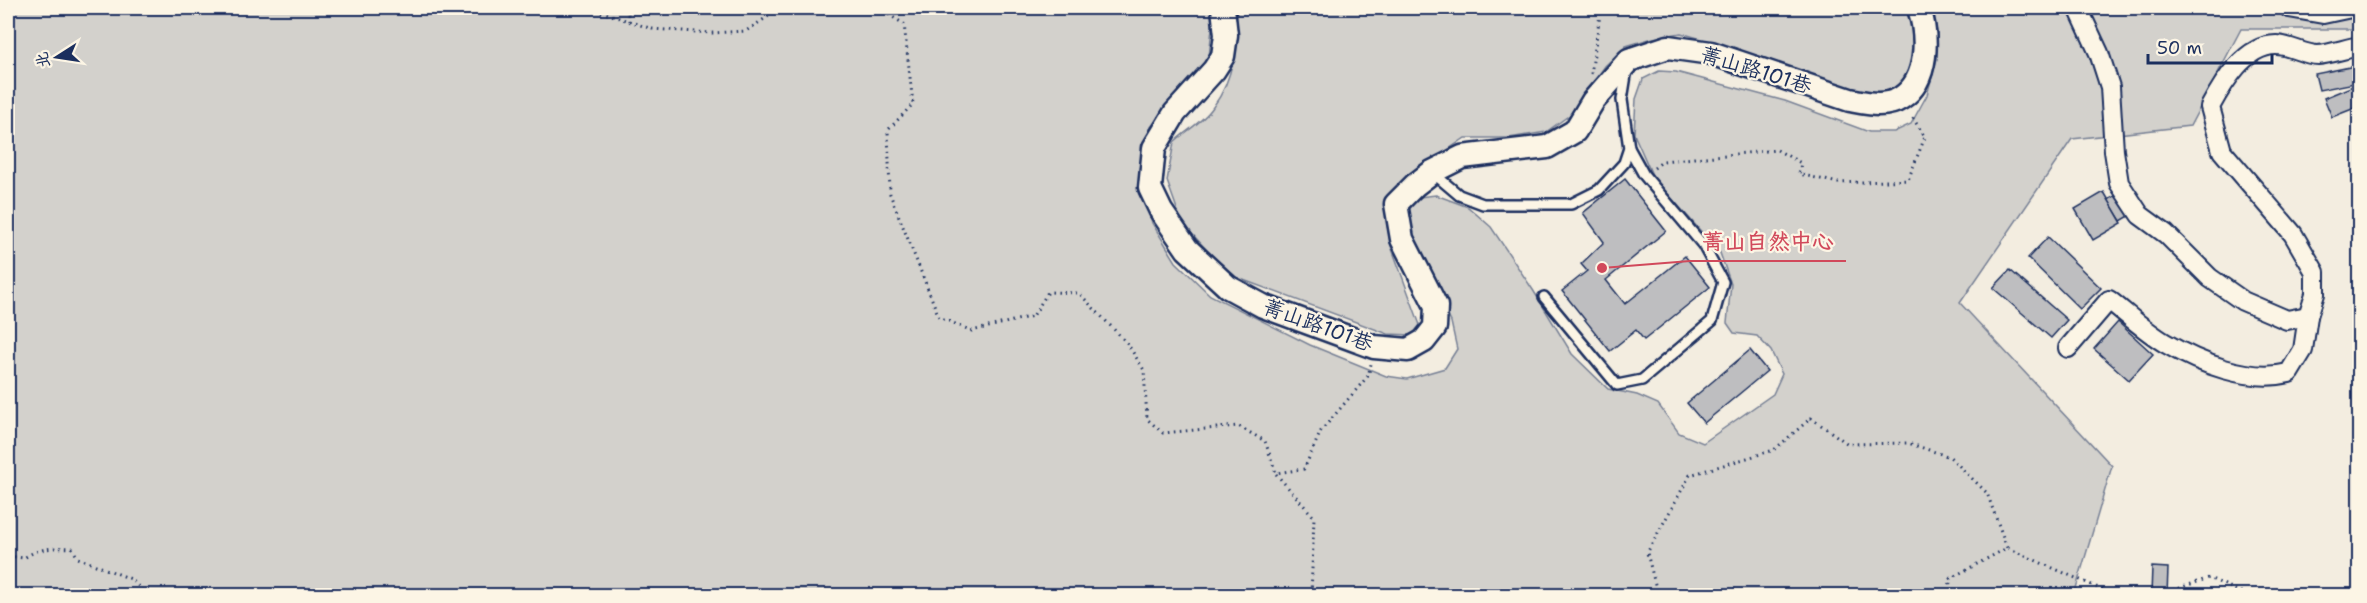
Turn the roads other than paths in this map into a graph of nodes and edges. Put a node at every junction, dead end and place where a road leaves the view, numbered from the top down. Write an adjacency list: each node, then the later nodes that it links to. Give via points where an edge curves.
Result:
1 (1223, 8): 9 (street, 菁山路101巷, via 1223,56 1175,113 1154,148 1149,188 1187,249 1228,287 1263,306 1374,347 1408,350 1424,341 1435,327 1436,306 1402,239 1396,204)
2 (1919, 8): 7 (street, 菁山路101巷, via 1924,30 1919,74 1901,98 1890,102 1850,100 1711,53 1668,47)
3 (2078, 8): 11 (street, via 2110,87 2119,183 2140,215 2166,234 2210,278 2243,301 2287,320)
4 (2289, 8): 5 (street, via 2323,14)
5 (2351, 8)
6 (2360, 46): 11 (street, via 2318,55 2276,45 2255,52 2222,85 2210,107 2222,151 2293,234 2315,272 2315,294)
7 (1629, 60): 8 (lane, via 1622,100); 9 (street, 菁山路101巷, via 1593,101 1575,131 1547,147 1462,157)
8 (1629, 148): 9 (lane, via 1624,162 1599,190 1571,204 1483,204 1459,195); 10 (lane, via 1644,175 1702,245 1723,282 1712,321 1642,380 1617,386)
9 (1432, 172)
10 (1545, 297)
11 (2308, 316): 12 (street, via 2303,350 2289,373 2273,377 2200,360 2164,342 2109,300)
12 (2068, 348)

